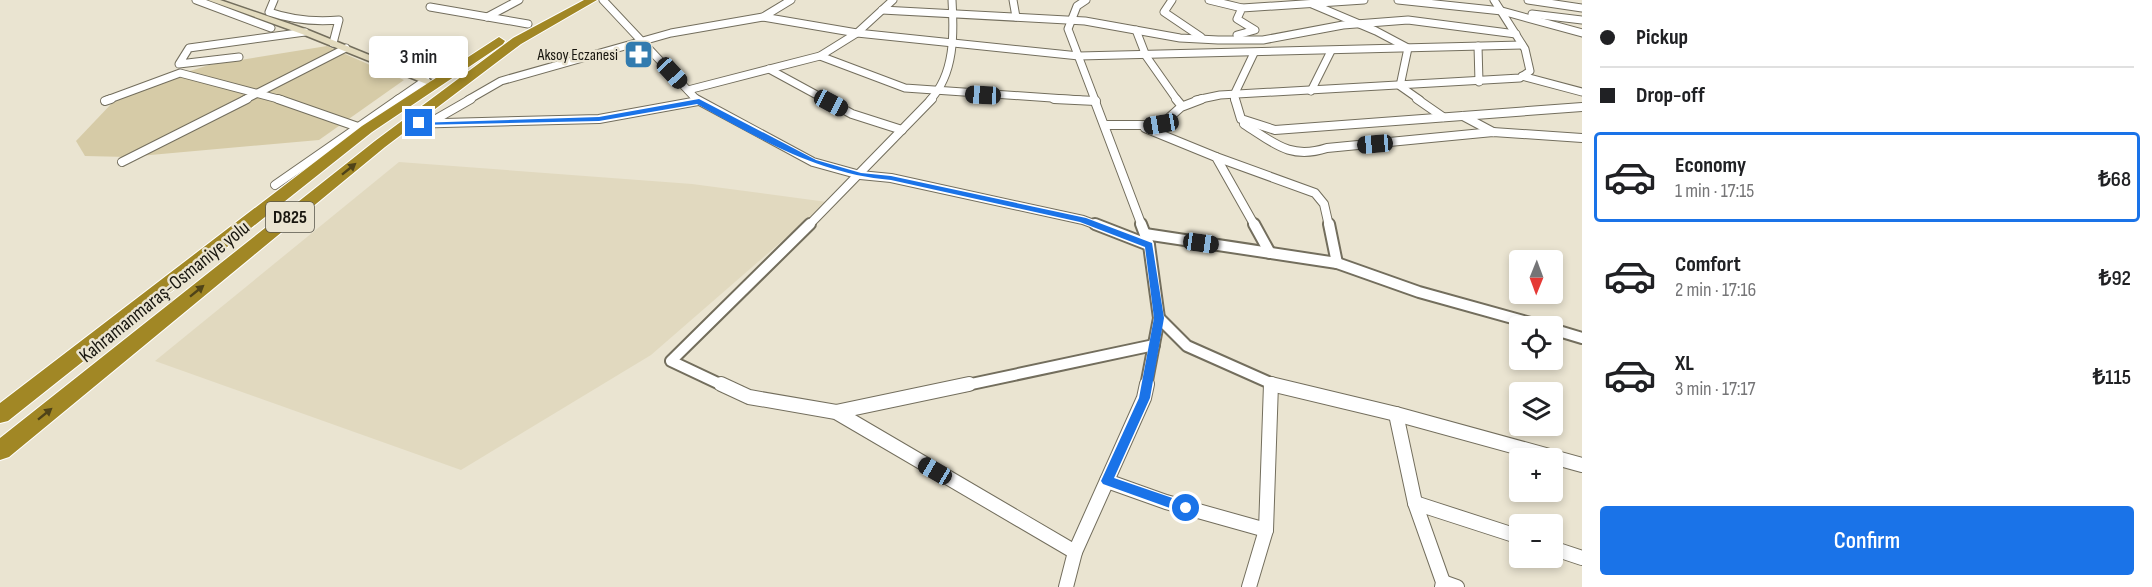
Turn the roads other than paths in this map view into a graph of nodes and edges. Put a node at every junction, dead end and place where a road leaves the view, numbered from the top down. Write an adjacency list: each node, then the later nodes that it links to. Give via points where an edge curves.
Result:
1 (196, 0): 35 (street)
2 (212, 0): 34 (street)
3 (274, 0): 31 (street, via 269,12 308,22)
4 (519, 0): 26 (street)
5 (572, 0): 32 (highway, Kahramanmaraş-Osmaniye yolu / D825)
6 (592, 0): 78 (highway, Kahramanmaraş-Osmaniye yolu / D825, via 517,41)
7 (603, 0): 45 (street)
8 (791, 0): 27 (street)
9 (893, 0): 23 (street)
10 (952, 0): 25 (street)
11 (1013, 0): 28 (street)
12 (1086, 0): 29 (street, via 1077,6)
13 (1172, 0): 41 (street, via 1164,12)
14 (1209, 0): 21 (street)
15 (1364, 0): 19 (street)
16 (1398, 0): 24 (street)
17 (1494, 0): 24 (street)
18 (1528, 0): 22 (street)
19 (1310, 3): 21 (street); 33 (street)
20 (430, 8): 26 (street)
21 (1242, 8): 41 (street, via 1237,19 1255,30 1245,35)
22 (1582, 8)
23 (882, 10): 25 (street); 38 (street)
24 (1502, 11): 30 (street); 39 (street); 40 (street)
25 (952, 14): 28 (street); 47 (street)
26 (487, 17): 32 (street)
27 (763, 17): 38 (street); 45 (street)
28 (1016, 17): 29 (street)
29 (1071, 19): 36 (street); 55 (street, via 1068,29)
30 (1582, 20)
31 (326, 21): 44 (street); 46 (street, via 339,20)
32 (528, 24): 60 (highway, Kahramanmaraş-Osmaniye yolu / D825)
33 (1356, 24): 40 (street, via 1408,20); 43 (street, via 1263,40); 51 (street)
34 (283, 25): 35 (street); 37 (street)
35 (271, 28): 42 (street)
36 (1136, 30): 43 (street); 56 (street)
37 (305, 32): 44 (street); 57 (street, via 189,48 179,64)
38 (857, 33): 47 (street); 54 (street)
39 (1582, 33)
40 (1516, 34): 48 (street)
41 (1201, 37): 43 (street)
42 (241, 38)
43 (1180, 38)
44 (320, 39): 46 (street)
45 (641, 40): 63 (street); 77 (street, via 501,81)
46 (333, 43): 50 (street)
47 (954, 44): 55 (street); 66 (street)
48 (1522, 45): 49 (street); 59 (street, via 1530,71)
49 (1478, 46): 51 (street); 61 (street)
50 (346, 48): 60 (street); 65 (street)
51 (1408, 48): 52 (street); 62 (street)
52 (1331, 51): 53 (street); 64 (street)
53 (1254, 53): 56 (street); 68 (street)
54 (820, 56): 58 (street); 66 (street, via 905,87)
55 (1078, 56): 56 (street); 71 (street)
56 (1146, 56): 72 (street)
57 (239, 57)
58 (769, 69): 63 (street); 82 (street, via 852,114)
59 (1522, 76): 61 (street); 67 (street)
60 (429, 82): 80 (street); 101 (highway, Kahramanmaraş-Osmaniye yolu / D825)
61 (1479, 82): 62 (street)
62 (1400, 86): 64 (street); 75 (street)
63 (688, 90): 70 (street)
64 (1311, 91): 68 (street)
65 (259, 92): 69 (street, via 180,73); 80 (street); 86 (street)
66 (938, 92): 71 (street); 82 (street)
67 (1582, 92)
68 (1234, 95): 72 (street); 76 (street)
69 (105, 101)
70 (699, 101): 77 (street, via 599,119); 87 (street, via 813,162)
71 (1096, 101): 79 (street)
72 (1181, 105): 81 (street, via 1161,124)
73 (1582, 107): 74 (street)
74 (1463, 116): 75 (street); 83 (street)
75 (1443, 117): 76 (street, via 1275,130)
76 (1240, 118): 83 (street, via 1280,147 1309,154 1327,148)
77 (431, 122): 78 (street)
78 (407, 124): 102 (highway, Kahramanmaraş-Osmaniye yolu / D825, one-way to 78)
79 (1105, 125): 81 (street); 89 (street)
80 (358, 127): 88 (street)
81 (1144, 128): 85 (street)
82 (902, 130): 87 (street)
83 (1494, 132): 84 (street)
84 (1582, 138)
85 (1216, 157): 91 (street); 92 (street, via 1315,193 1324,204)
86 (122, 162)
87 (860, 176): 90 (street, via 891,178 1083,220); 99 (street, via 670,361 749,397)
88 (275, 184)
89 (1145, 234): 90 (street); 91 (street)
90 (1149, 245): 94 (street)
91 (1270, 253): 92 (street)
92 (1336, 263): 93 (street)
93 (1509, 317)
94 (1159, 318): 97 (street); 98 (street, via 1187,345)
95 (1563, 332): 96 (street)
96 (1582, 338)
97 (1154, 345): 99 (street); 104 (street, via 1144,398)
98 (1271, 384): 100 (street); 106 (street)
99 (836, 412): 108 (street)
100 (1396, 414): 103 (street); 105 (street)
101 (0, 416)
102 (0, 451)
103 (1582, 465)
104 (1107, 481): 106 (street); 108 (street)
105 (1415, 503): 107 (street); 111 (street)
106 (1266, 530): 113 (street)
107 (1509, 533)
108 (1075, 552): 112 (street)
109 (1563, 552): 110 (street)
110 (1582, 558)
111 (1447, 585)
112 (1066, 587)
113 (1249, 587)

